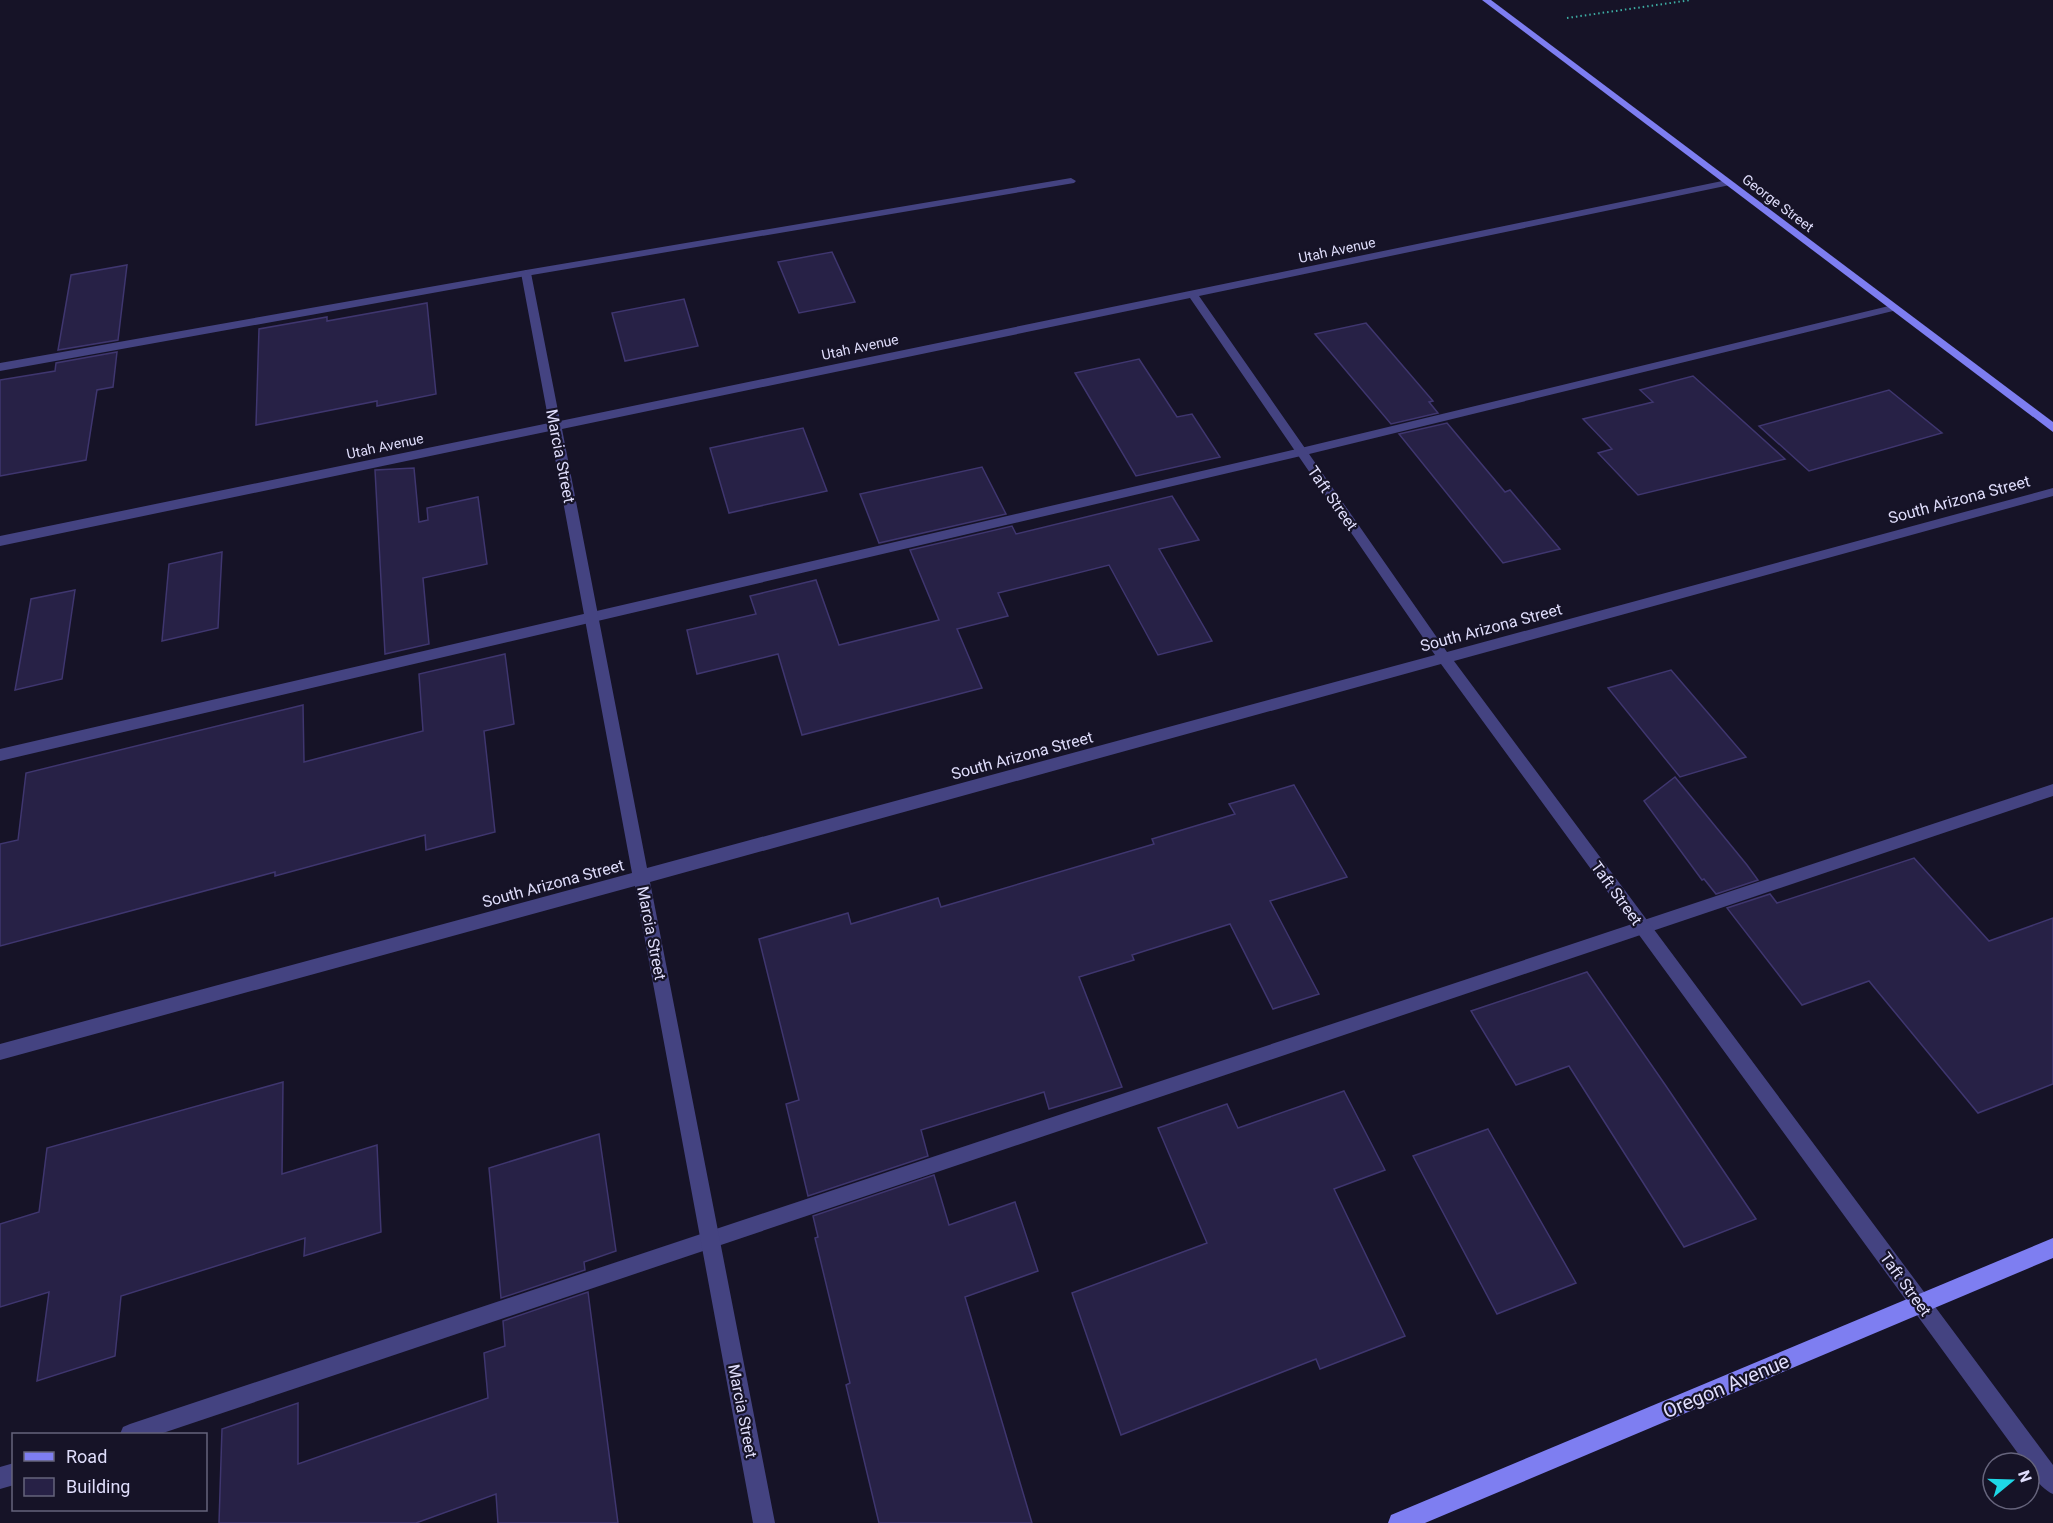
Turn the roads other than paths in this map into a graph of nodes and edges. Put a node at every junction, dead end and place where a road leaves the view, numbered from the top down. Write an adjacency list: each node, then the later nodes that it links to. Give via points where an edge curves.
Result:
1 (1486, 0): 3 (street, George Street)
2 (1071, 181): 4 (street)
3 (1727, 183): 5 (street, Utah Avenue); 6 (street, George Street)
4 (526, 273): 7 (street); 8 (street, Marcia Street)
5 (1193, 295): 8 (street, Utah Avenue); 10 (street, Taft Street)
6 (1893, 308): 9 (street, George Street); 10 (street)
7 (0, 367)
8 (555, 426): 12 (street, Utah Avenue); 13 (street, Marcia Street)
9 (2053, 428)
10 (1301, 452): 13 (street); 14 (street, Taft Street)
11 (2053, 492): 14 (street, South Arizona Street)
12 (0, 541)
13 (592, 616): 15 (street); 17 (street, Marcia Street)
14 (1444, 658): 17 (street, South Arizona Street); 18 (street, Taft Street)
15 (0, 756)
16 (2053, 790): 18 (street)
17 (641, 877): 19 (street, South Arizona Street); 20 (street, Marcia Street)
18 (1643, 928): 20 (street); 22 (street, Taft Street)
19 (0, 1052)
20 (710, 1239): 23 (street); 25 (street, Marcia Street)
21 (2053, 1248): 22 (street, Oregon Avenue)
22 (1921, 1304): 24 (street, Taft Street); 26 (street, Oregon Avenue)
23 (133, 1433)
24 (2053, 1483)
25 (764, 1523)
26 (1399, 1523)

